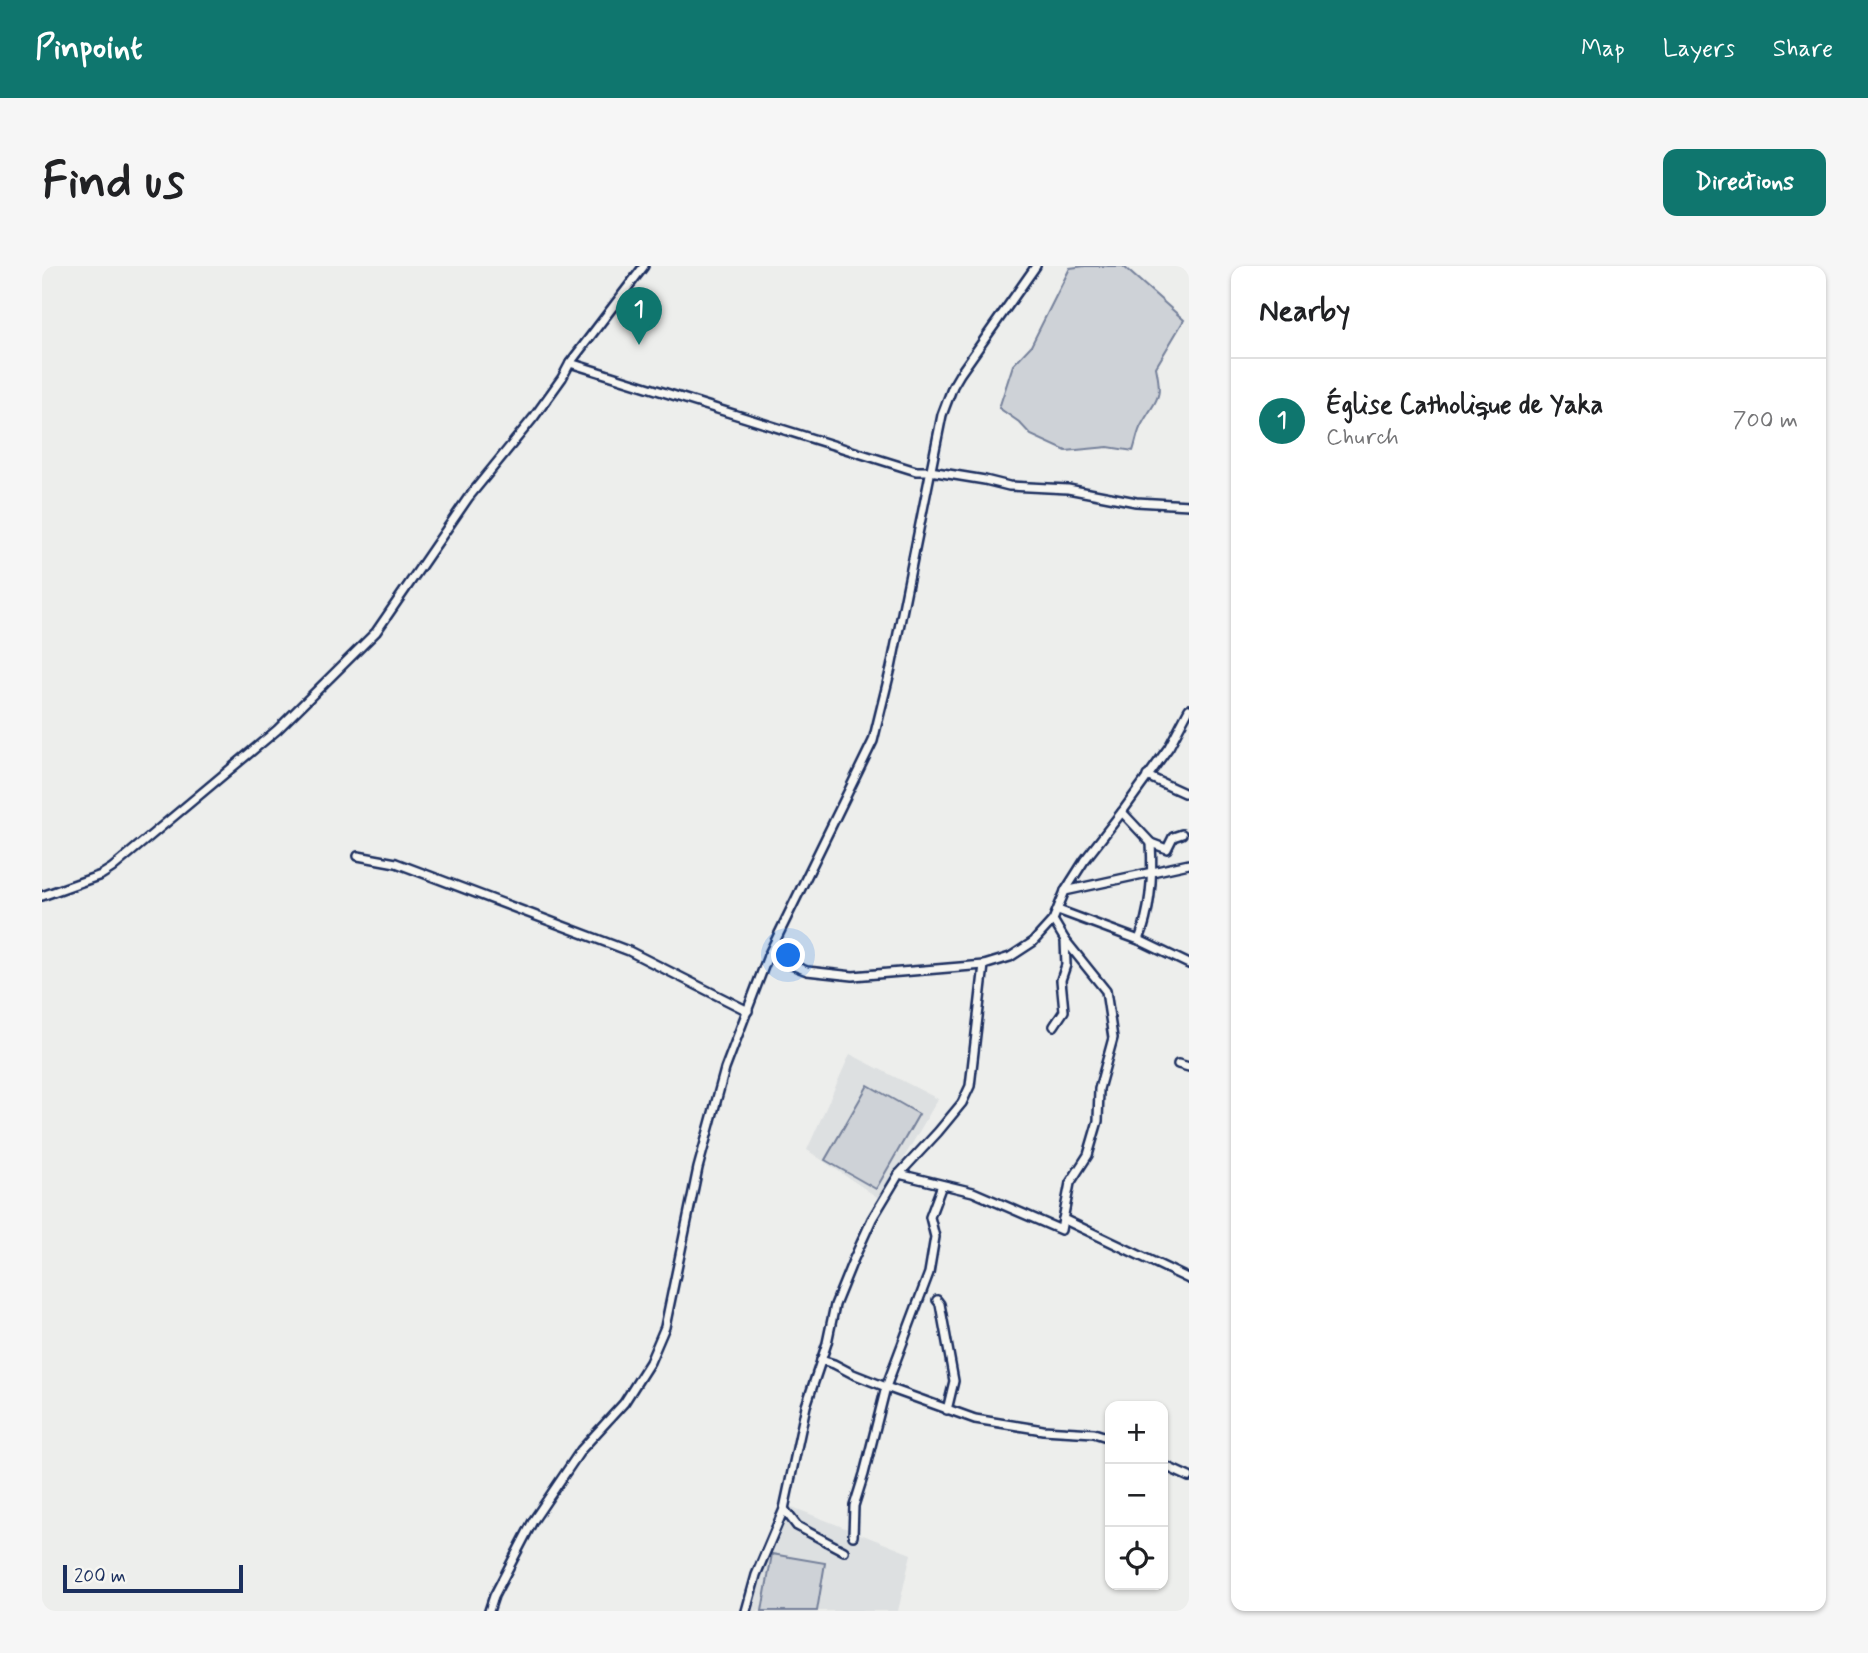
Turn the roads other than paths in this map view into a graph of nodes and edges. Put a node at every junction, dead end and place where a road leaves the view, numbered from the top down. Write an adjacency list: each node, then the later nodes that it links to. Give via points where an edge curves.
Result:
1 (644, 266): 3 (street)
2 (1037, 266): 4 (street, via 953,386)
3 (570, 363): 4 (street, via 916,471); 16 (street, via 534,417 468,498 376,632 277,730 112,868)
4 (930, 471): 5 (street, via 1009,486); 21 (street, via 873,741)
5 (1189, 505)
6 (1189, 709): 7 (street)
7 (1147, 776): 8 (street); 9 (street)
8 (1184, 793)
9 (1122, 812): 11 (street); 15 (street)
10 (1182, 834): 11 (street, via 1173,837 1167,849)
11 (1151, 842): 14 (street)
12 (358, 856): 24 (street, via 396,863 629,951)
13 (1189, 864): 14 (street)
14 (1153, 872): 15 (street); 20 (street)
15 (1065, 891): 17 (street)
16 (42, 897)
17 (1058, 910): 18 (street); 20 (street)
18 (1053, 920): 19 (street); 23 (street, via 1033,942 1010,957)
19 (1065, 940): 25 (street, via 1064,1011); 30 (street, via 1106,990 1113,1038 1099,1089 1098,1121 1088,1155 1070,1183)
20 (1139, 940): 22 (street)
21 (768, 956): 23 (street, via 807,971 853,976); 24 (street)
22 (1189, 964)
23 (984, 965): 28 (street, via 970,1086 946,1123)
24 (748, 1011): 42 (street, via 725,1069 698,1168 665,1327 650,1362 624,1404 581,1450 533,1521)
25 (1054, 1026)
26 (1178, 1064): 27 (street)
27 (1189, 1067)
28 (899, 1174): 29 (street); 33 (street, via 852,1263)
29 (942, 1185): 30 (street, via 973,1192 1061,1230); 34 (street, via 930,1217 935,1237 929,1273)
30 (1063, 1219): 31 (street)
31 (1189, 1279)
32 (937, 1300): 35 (street, via 954,1381)
33 (821, 1360): 34 (street); 39 (street)
34 (886, 1387): 35 (street); 40 (street, via 853,1506)
35 (947, 1410): 36 (street, via 1010,1425)
36 (1105, 1436)
37 (1168, 1467): 38 (street)
38 (1189, 1477)
39 (784, 1509): 41 (street, via 797,1526); 43 (street)
40 (853, 1536)
41 (844, 1551)
42 (489, 1611)
43 (746, 1611)

